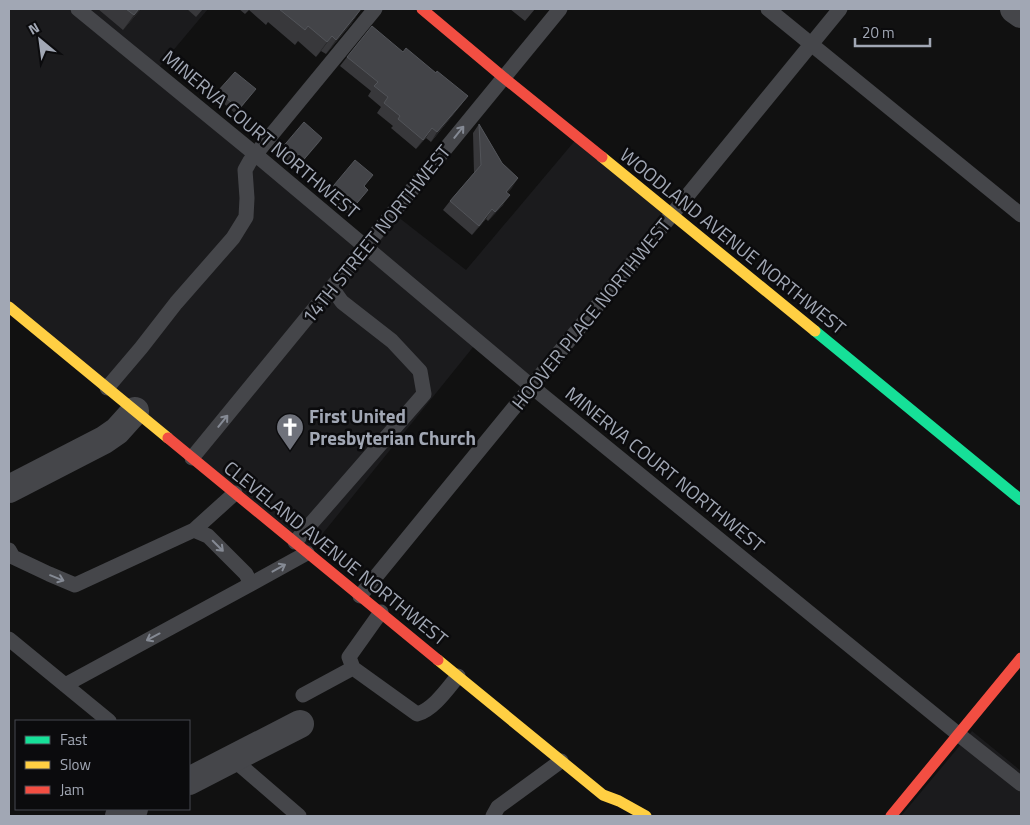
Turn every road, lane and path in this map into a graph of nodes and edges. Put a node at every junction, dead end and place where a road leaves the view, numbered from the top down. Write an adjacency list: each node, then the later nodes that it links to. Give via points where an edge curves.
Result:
1 (78, 9): 11 (lane, MINERVA COURT NORTHWEST)
2 (375, 9): 11 (lane)
3 (422, 9): 10 (street, WOODLAND AVENUE NORTHWEST)
4 (560, 9): 10 (lane, 14TH STREET NORTHWEST)
5 (768, 9): 9 (lane)
6 (840, 9): 9 (lane, HOOVER PLACE NORTHWEST)
7 (1014, 9): 8 (street)
8 (1021, 14)
9 (811, 43): 12 (lane, HOOVER PLACE NORTHWEST); 13 (lane)
10 (504, 77): 12 (street, WOODLAND AVENUE NORTHWEST); 14 (lane, 14TH STREET NORTHWEST, one-way to 10)
11 (256, 154): 14 (lane, MINERVA COURT NORTHWEST); 18 (lane, via 245,170 246,218 233,238)
12 (673, 214): 17 (lane, HOOVER PLACE NORTHWEST); 23 (street, WOODLAND AVENUE NORTHWEST)
13 (1021, 215)
14 (366, 247): 15 (lane, 14TH STREET NORTHWEST); 17 (lane, MINERVA COURT NORTHWEST)
15 (332, 288): 20 (lane, 14TH STREET NORTHWEST, one-way to 15); 25 (lane, via 342,302 392,341 420,370 424,394)
16 (9, 307): 18 (street, CLEVELAND AVENUE NORTHWEST)
17 (531, 386): 29 (lane, HOOVER PLACE NORTHWEST); 39 (lane, MINERVA COURT NORTHWEST)
18 (106, 388): 19 (street, CLEVELAND AVENUE NORTHWEST)
19 (135, 411): 20 (street, CLEVELAND AVENUE NORTHWEST); 21 (street, via 104,440)
20 (192, 458): 22 (street, CLEVELAND AVENUE NORTHWEST)
21 (9, 488)
22 (235, 493): 24 (lane); 25 (street, CLEVELAND AVENUE NORTHWEST)
23 (1021, 500)
24 (194, 530): 27 (lane, one-way to 24, via 75,585); 28 (lane, one-way to 28, via 208,536 246,574)
25 (295, 542): 26 (street, CLEVELAND AVENUE NORTHWEST)
26 (308, 552): 28 (lane, one-way to 26); 29 (street, CLEVELAND AVENUE NORTHWEST)
27 (10, 555)
28 (251, 584): 35 (lane, one-way to 35)
29 (360, 596): 30 (street, CLEVELAND AVENUE NORTHWEST)
30 (381, 612): 33 (lane, via 349,656); 34 (street, CLEVELAND AVENUE NORTHWEST)
31 (9, 639): 35 (lane)
32 (1021, 658): 39 (street)
33 (353, 668): 34 (lane, via 416,714 435,703); 36 (lane)
34 (458, 676): 41 (street, CLEVELAND AVENUE NORTHWEST)
35 (65, 685): 37 (lane)
36 (303, 696)
37 (108, 720)
38 (300, 724): 40 (street)
39 (958, 734): 43 (lane, MINERVA COURT NORTHWEST); 51 (street)
40 (233, 759): 42 (street); 48 (lane)
41 (561, 761): 44 (street, CLEVELAND AVENUE NORTHWEST); 49 (lane, via 498,807)
42 (190, 780)
43 (1021, 784)
44 (603, 795): 45 (street); 50 (street, CLEVELAND AVENUE NORTHWEST)
45 (610, 809)
46 (132, 810): 47 (street)
47 (118, 816)
48 (299, 816)
49 (493, 816)
50 (646, 816)
51 (891, 816)

